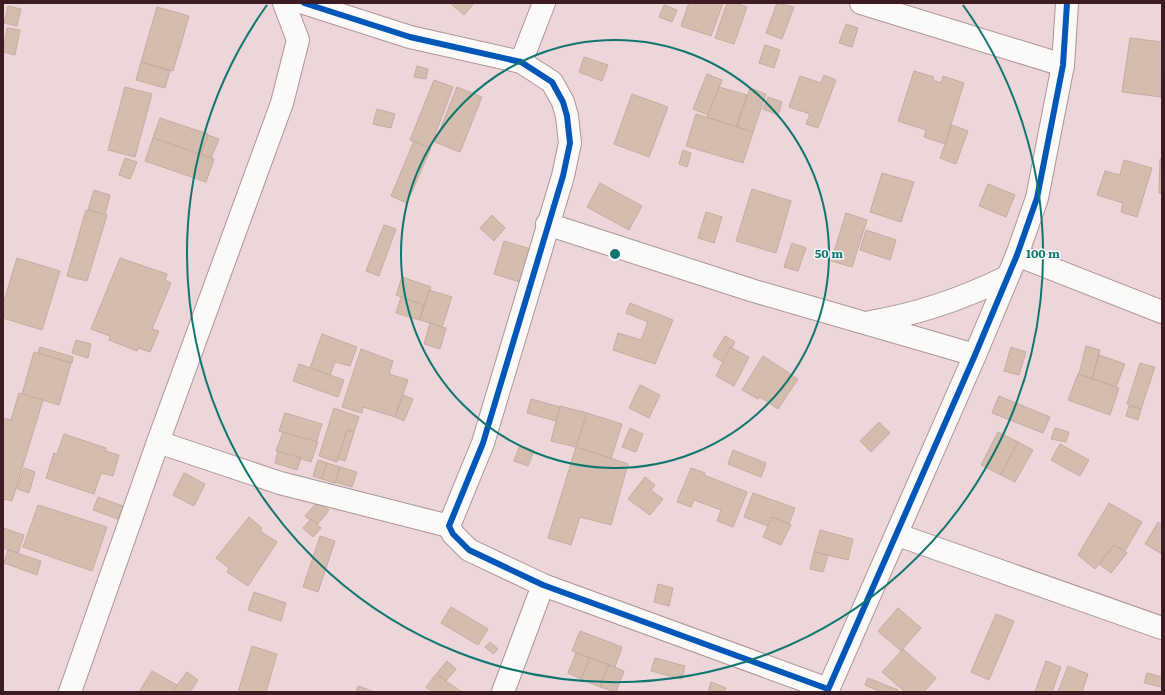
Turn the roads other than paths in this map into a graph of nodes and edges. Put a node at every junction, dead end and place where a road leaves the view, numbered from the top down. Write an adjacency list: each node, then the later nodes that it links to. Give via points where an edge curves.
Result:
1 (284, 3): 14 (street, via 298,40 282,103)
2 (304, 3): 6 (street, via 410,37)
3 (544, 3): 6 (street)
4 (861, 3): 7 (street)
5 (1067, 3): 7 (street)
6 (521, 62): 8 (street, via 552,82 567,116 570,144 563,176)
7 (1063, 65): 9 (street, via 1037,198)
8 (547, 224): 12 (street, via 754,291); 15 (street, via 483,443)
9 (1017, 255): 10 (street); 11 (street)
10 (1007, 277): 12 (street, via 974,293 908,316); 13 (street)
11 (1162, 312)
12 (865, 323): 13 (street)
13 (975, 355): 16 (street)
14 (158, 442): 15 (street, via 280,483); 20 (street)
15 (449, 526): 17 (street, via 453,534 469,550)
16 (898, 535): 18 (street); 19 (street)
17 (543, 585): 19 (street); 21 (street)
18 (1162, 628)
19 (828, 690)
20 (70, 692)
21 (503, 692)

